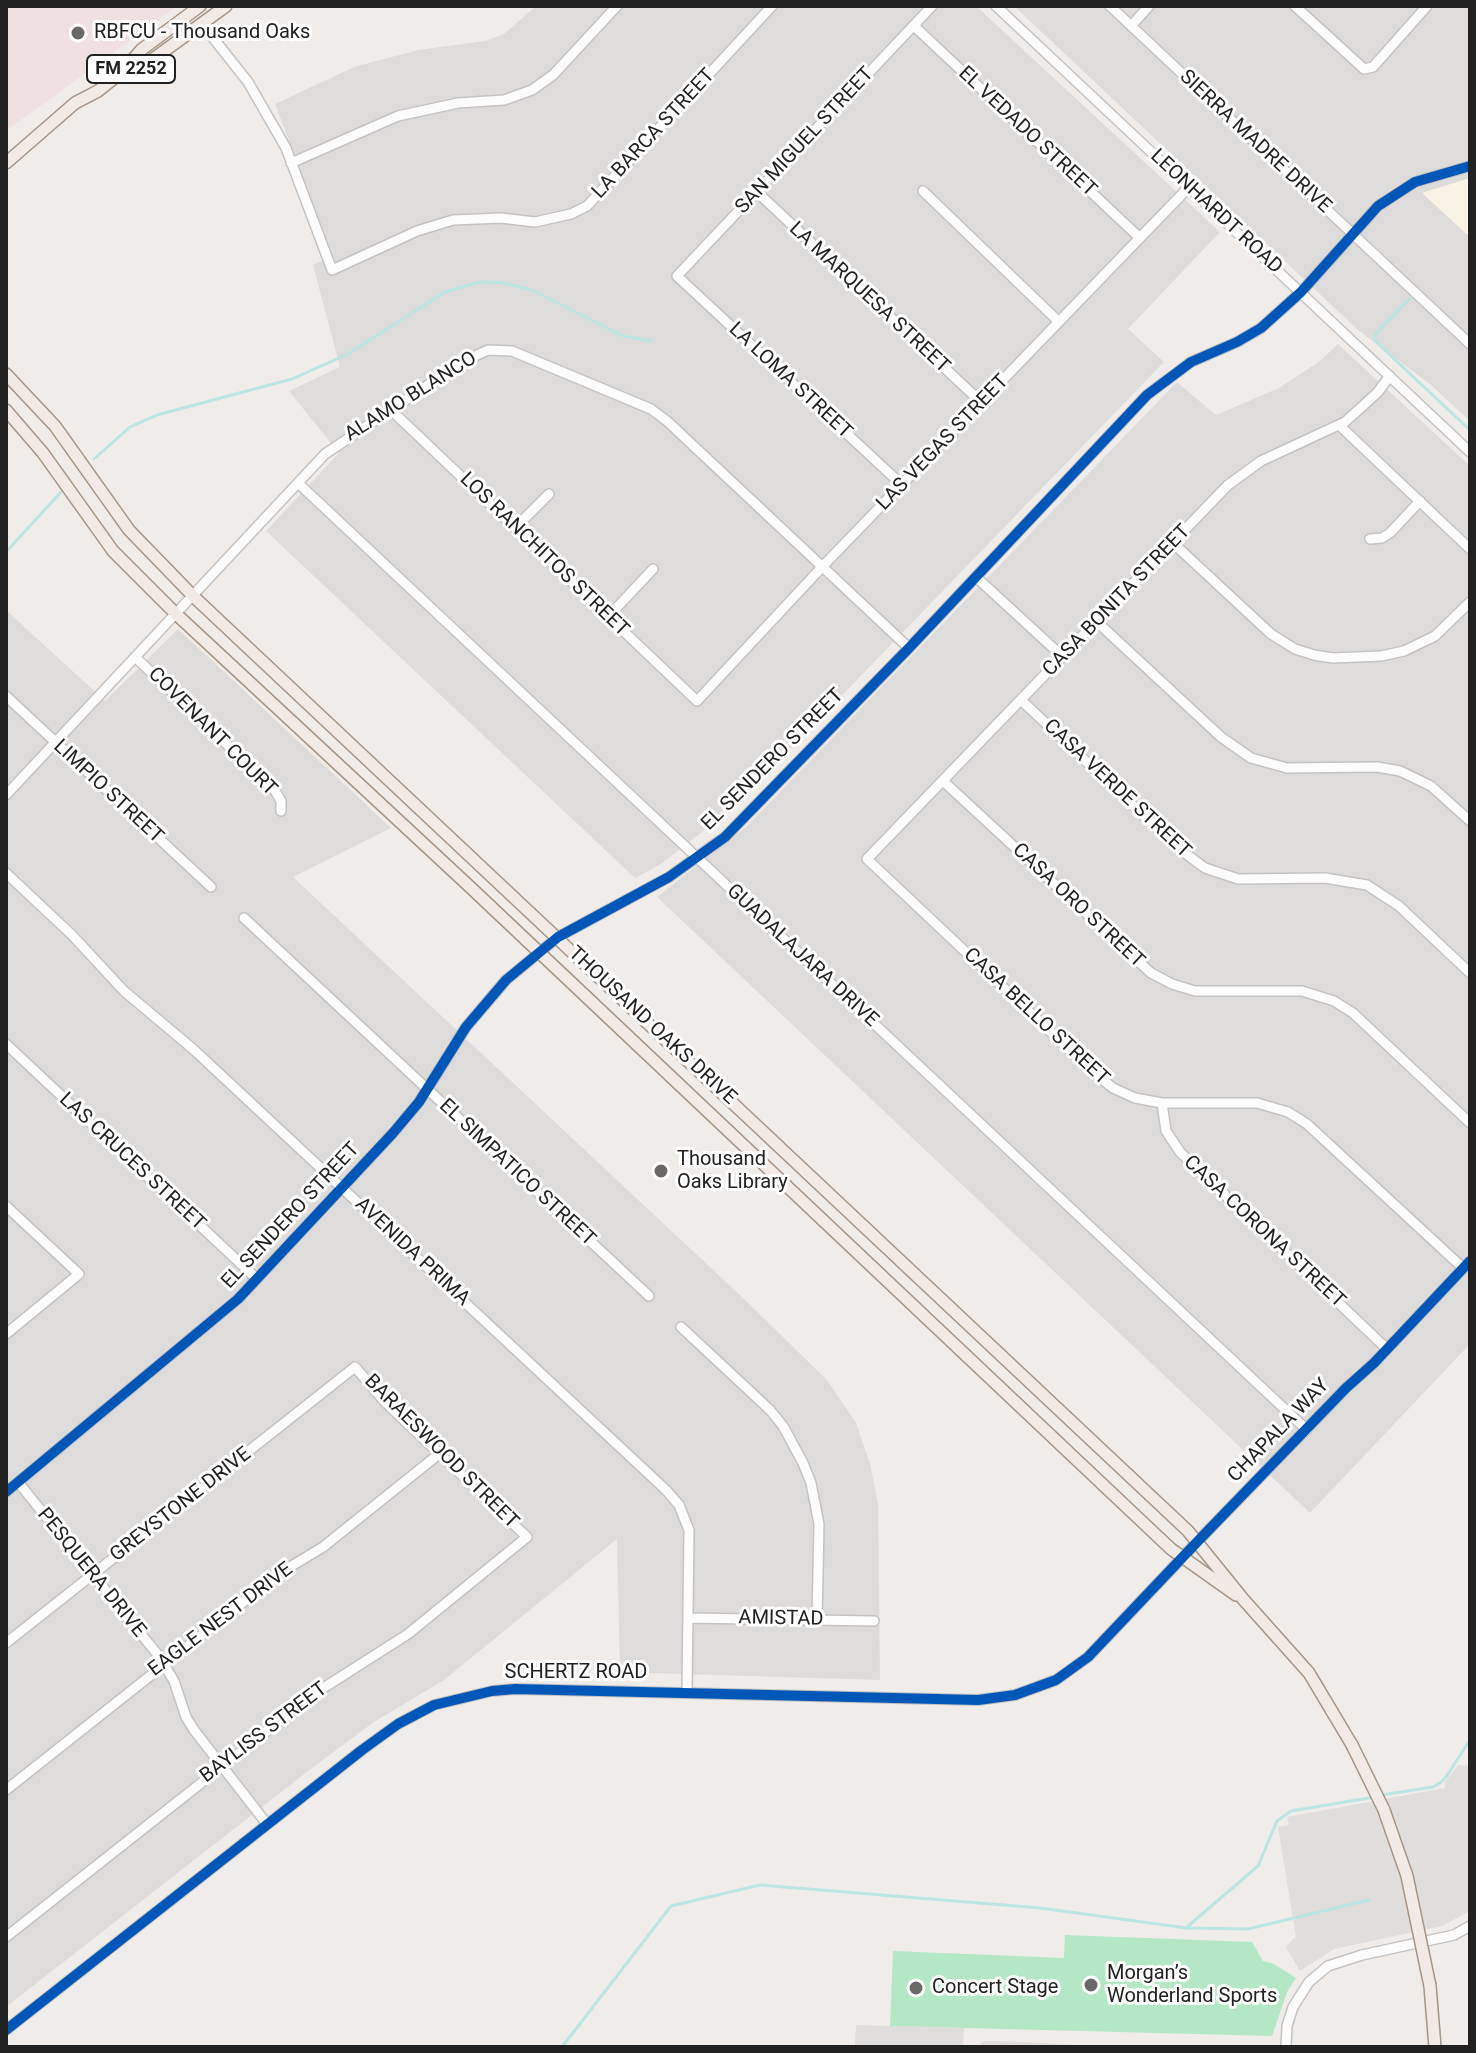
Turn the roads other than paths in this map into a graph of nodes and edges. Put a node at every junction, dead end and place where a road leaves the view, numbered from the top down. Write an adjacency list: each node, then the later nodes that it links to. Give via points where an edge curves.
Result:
1 (200, 6): 14 (main road, FM 2252, via 141,50)
2 (226, 6): 11 (main road, FM 2252)
3 (617, 6): 16 (street, via 553,75 523,95 398,116)
4 (772, 6): 16 (street, LA BARCA STREET, via 587,206 562,217 535,222 453,220 332,270)
5 (932, 6): 12 (street, SAN MIGUEL STREET)
6 (996, 6): 18 (street, LEONHARDT ROAD)
7 (1110, 6): 13 (street, SIERRA MADRE DRIVE)
8 (1149, 6): 13 (street)
9 (1295, 6): 10 (street, via 1364,69 1373,67)
10 (1427, 6)
11 (202, 24): 14 (main road, FM 2252, via 149,62); 16 (street, via 248,82)
12 (914, 26): 20 (street, SAN MIGUEL STREET); 22 (street, EL VEDADO STREET)
13 (1131, 26): 21 (street, SIERRA MADRE DRIVE)
14 (122, 72): 15 (main road, FM 2252, via 75,103)
15 (6, 163)
16 (291, 163)
17 (1470, 166): 21 (street, EL SENDERO STREET, via 1435,174 1396,193)
18 (1190, 186): 22 (street, LAS VEGAS STREET); 24 (street, LEONHARDT ROAD)
19 (923, 191): 25 (street)
20 (757, 192): 23 (street, SAN MIGUEL STREET); 29 (street, LA MARQUESA STREET)
21 (1351, 234): 24 (street, EL SENDERO STREET); 26 (street, SIERRA MADRE DRIVE)
22 (1140, 238): 25 (street, LAS VEGAS STREET)
23 (677, 276): 35 (street, LA LOMA STREET)
24 (1301, 292): 28 (street, LEONHARDT ROAD); 44 (street, EL SENDERO STREET, via 1249,336 1191,362 1147,395)
25 (1059, 322): 29 (street, LAS VEGAS STREET)
26 (1470, 344)
27 (6, 374): 45 (main road, THOUSAND OAKS DRIVE, via 55,426 129,530)
28 (1390, 376): 32 (street, CASA BONITA STREET); 33 (street, LEONHARDT ROAD)
29 (982, 403): 35 (street, LAS VEGAS STREET)
30 (390, 409): 34 (street, ALAMO BLANCO, via 341,441); 38 (street, LOS RANCHITOS STREET); 42 (street, ALAMO BLANCO, via 476,354 512,351 651,409)
31 (6, 410): 47 (main road, THOUSAND OAKS DRIVE, via 113,551)
32 (1339, 425): 37 (street); 40 (street, CASA BONITA STREET, via 1242,473)
33 (1470, 452)
34 (298, 483): 45 (street, ALAMO BLANCO); 61 (street, GUADALAJARA DRIVE)
35 (902, 485): 42 (street, LAS VEGAS STREET)
36 (549, 494): 38 (street)
37 (1420, 501): 39 (street, via 1390,533); 41 (street)
38 (515, 528): 48 (street, LOS RANCHITOS STREET)
39 (1370, 539)
40 (1173, 543): 46 (street, via 1271,634 1314,655 1345,658 1404,651 1435,636); 49 (street, CASA BONITA STREET)
41 (1470, 549)
42 (822, 567): 50 (street, ALAMO BLANCO); 55 (street, LAS VEGAS STREET)
43 (653, 569): 48 (street)
44 (976, 577): 50 (street, EL SENDERO STREET); 52 (street)
45 (193, 596): 47 (street, ALAMO BLANCO); 66 (main road, THOUSAND OAKS DRIVE)
46 (1470, 602)
47 (175, 613): 51 (street, ALAMO BLANCO); 67 (main road, THOUSAND OAKS DRIVE)
48 (608, 617): 55 (street, LOS RANCHITOS STREET)
49 (1096, 621): 52 (street, CASA BONITA STREET); 60 (street, via 1221,737 1251,758 1287,768 1400,771 1431,786)
50 (909, 648): 61 (street, EL SENDERO STREET, via 725,837)
51 (135, 657): 56 (street, ALAMO BLANCO); 59 (street, COVENANT COURT, via 274,789)
52 (1063, 657): 54 (street, CASA BONITA STREET)
53 (6, 696): 56 (street, LIMPIO STREET)
54 (1021, 700): 57 (street, CASA BONITA STREET); 68 (street, CASA VERDE STREET, via 1205,868 1238,879 1325,878 1367,885 1399,906)
55 (697, 701)
56 (55, 742): 58 (street, ALAMO BLANCO); 64 (street, LIMPIO STREET)
57 (943, 781): 62 (street, CASA BONITA STREET); 72 (street, CASA ORO STREET, via 1151,973 1195,991 1302,991 1334,1001)
58 (6, 795)
59 (281, 811)
60 (1470, 821)
61 (698, 858): 66 (street, EL SENDERO STREET); 82 (street, GUADALAJARA DRIVE)
62 (867, 859): 71 (street, CASA BELLO STREET, via 1092,1071 1123,1093)
63 (6, 873): 73 (street, AVENIDA PRIMA, via 124,991)
64 (211, 887)
65 (244, 918): 70 (street, EL SIMPATICO STREET)
66 (558, 937): 67 (street, EL SENDERO STREET); 87 (main road, THOUSAND OAKS DRIVE)
67 (539, 952): 70 (street, EL SENDERO STREET, via 484,1004); 88 (main road, THOUSAND OAKS DRIVE)
68 (1470, 973)
69 (6, 1044): 76 (street, LAS CRUCES STREET)
70 (427, 1089): 73 (street, EL SENDERO STREET); 77 (street, EL SIMPATICO STREET)
71 (1162, 1103): 75 (street, CASA BELLO STREET, via 1257,1103 1298,1117); 80 (street, CASA CORONA STREET, via 1166,1131 1180,1152)
72 (1470, 1123)
73 (343, 1188): 76 (street, EL SENDERO STREET); 91 (street, AVENIDA PRIMA, via 673,1497 689,1530)
74 (6, 1206): 79 (street, via 79,1274)
75 (1467, 1265): 80 (street, CHAPALA WAY)
76 (257, 1279): 84 (street, EL SENDERO STREET, via 224,1313)
77 (649, 1296)
78 (681, 1327): 92 (street, via 770,1410 803,1463 819,1524)
79 (6, 1334)
80 (1387, 1349): 82 (street, CHAPALA WAY)
81 (355, 1367): 83 (street, BARAESWOOD STREET); 89 (street, GREYSTONE DRIVE)
82 (1307, 1430): 87 (street, CHAPALA WAY)
83 (439, 1454): 86 (street, BARAESWOOD STREET); 95 (street, EAGLE NEST DRIVE)
84 (18, 1482): 85 (street, EL SENDERO STREET); 89 (street, PESQUERA DRIVE)
85 (6, 1492)
86 (527, 1537): 97 (street, BAYLISS STREET, via 408,1634 314,1694)
87 (1198, 1541): 88 (street, SCHERTZ ROAD); 90 (main road, THOUSAND OAKS DRIVE)
88 (1181, 1558): 90 (main road, THOUSAND OAKS DRIVE); 96 (street, SCHERTZ ROAD, via 1088,1657 1056,1680 1015,1695 978,1700)
89 (93, 1575): 94 (street, GREYSTONE DRIVE); 95 (street, PESQUERA DRIVE)
90 (1243, 1599): 104 (main road, THOUSAND OAKS DRIVE, bridge, via 1309,1673 1384,1810 1407,1876 1430,1986)
91 (689, 1618): 92 (street, AMISTAD); 96 (street, AVENIDA PRIMA)
92 (817, 1620): 93 (street, AMISTAD)
93 (874, 1621)
94 (6, 1643)
95 (164, 1664): 97 (street, PESQUERA DRIVE, via 186,1717); 98 (street, EAGLE NEST DRIVE)
96 (687, 1692): 99 (street, SCHERTZ ROAD, via 515,1689 454,1699 398,1724)
97 (222, 1766): 99 (street, PESQUERA DRIVE); 101 (street, BAYLISS STREET)
98 (6, 1790)
99 (267, 1824): 102 (street, SCHERTZ ROAD)
100 (1470, 1926): 103 (street, via 1454,1935 1328,1966 1309,1982 1293,2007)
101 (6, 1937)
102 (6, 2030)
103 (1286, 2047)
104 (1435, 2047)

